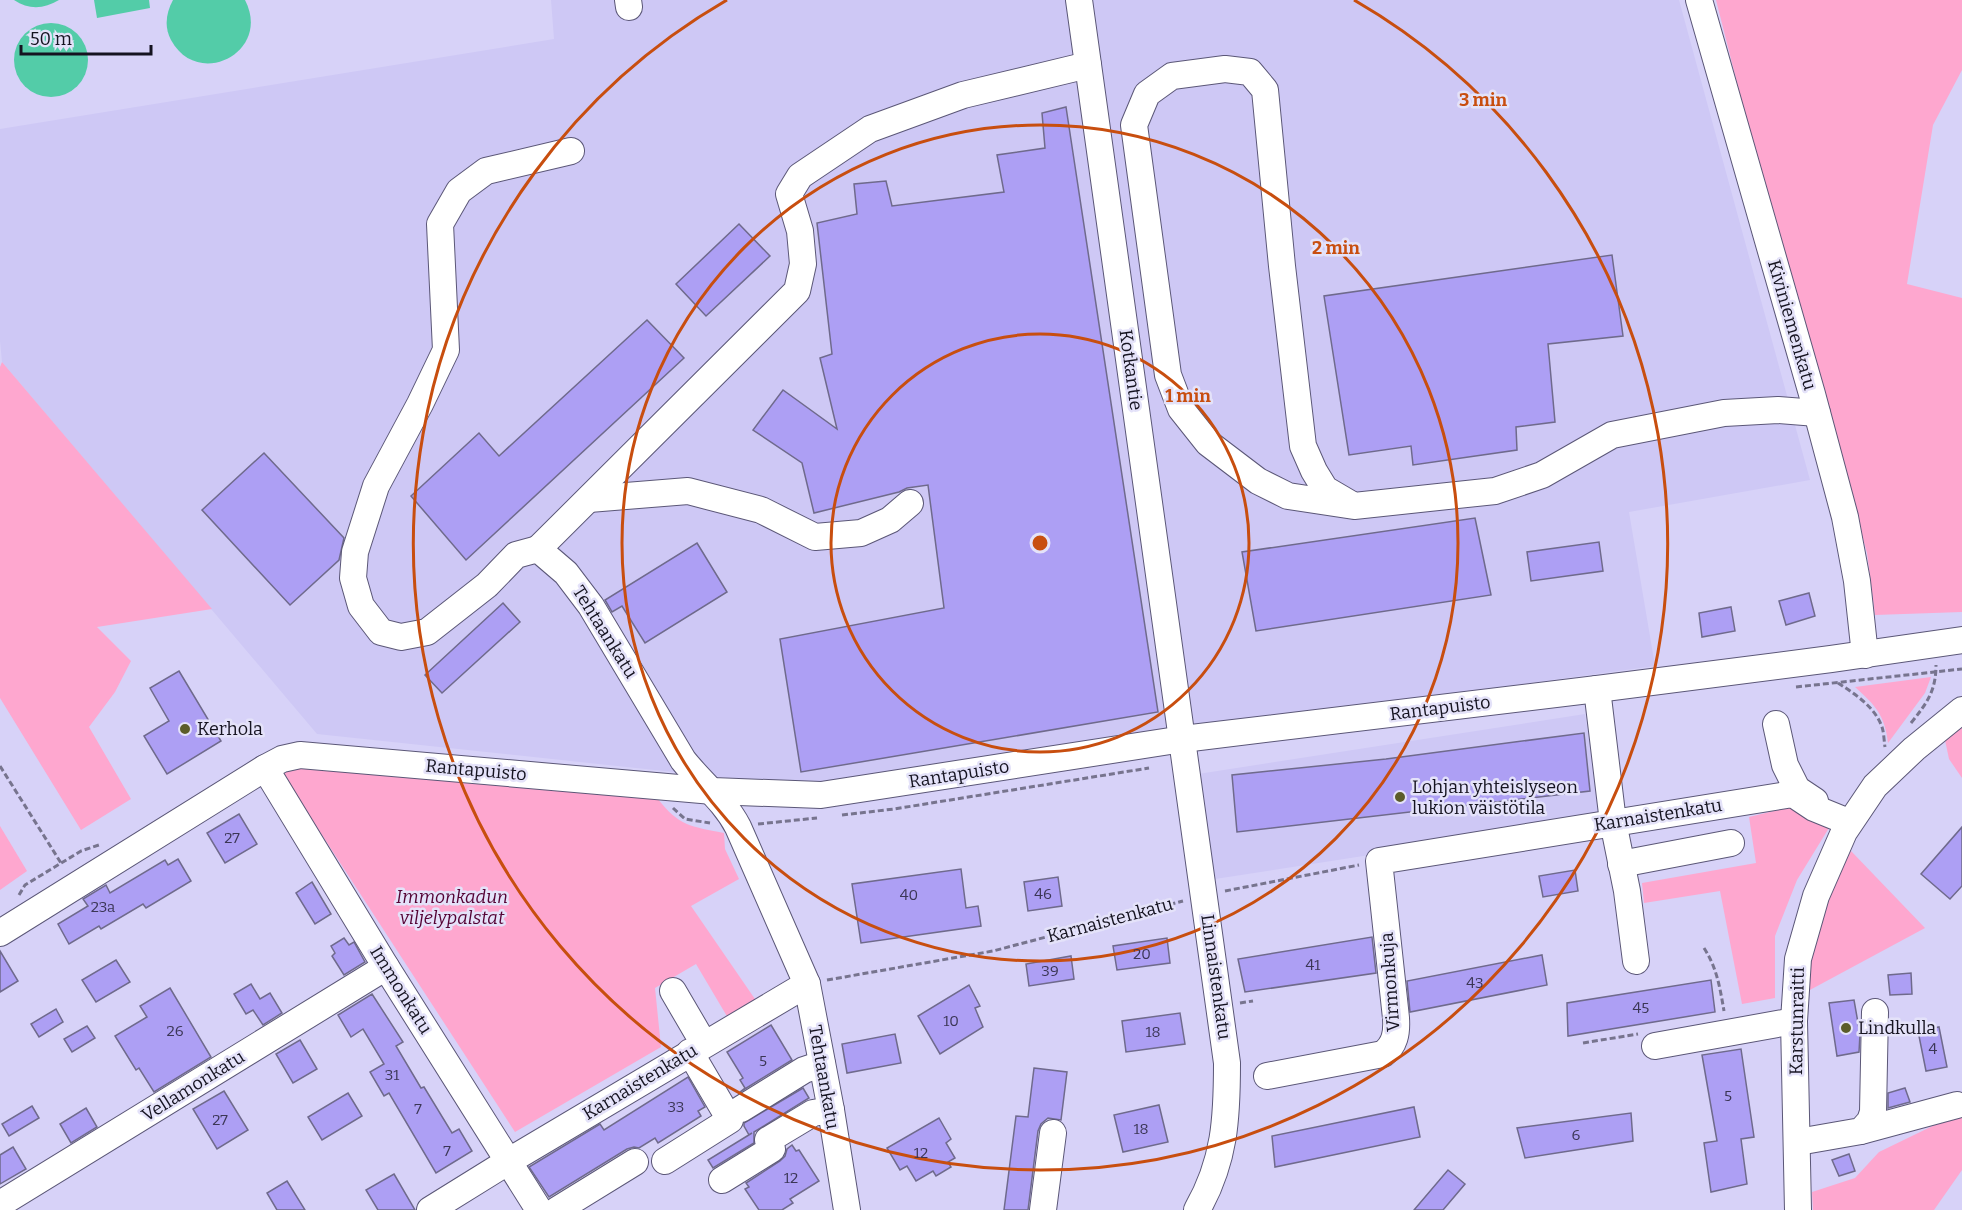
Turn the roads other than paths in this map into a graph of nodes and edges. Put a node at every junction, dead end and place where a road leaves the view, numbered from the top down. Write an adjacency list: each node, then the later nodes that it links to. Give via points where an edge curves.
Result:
1 (1079, 0): 3 (street, Kotkantie)
2 (1699, 0): 5 (street, Kiviniemenkatu)
3 (1088, 65): 6 (street, via 963,94 870,129 800,176 789,194 800,231 803,264 797,291); 15 (street, Kotkantie)
4 (571, 151): 9 (street, via 486,171 459,191 440,225 446,350 376,486 355,552 353,578 361,606 381,632 402,637 427,632 487,585 516,555)
5 (1817, 413): 8 (street, via 1724,413 1612,435 1542,475 1495,491); 11 (street, Kiviniemenkatu, via 1845,518)
6 (589, 499): 7 (street, via 688,490 761,510 815,537 861,533 890,520); 9 (street)
7 (910, 503)
8 (1354, 506): 8 (street, via 1325,489 1303,446 1265,90 1250,72 1225,69 1172,76 1146,94 1134,125 1168,375 1181,408 1208,443 1258,481 1288,496)
9 (538, 549): 17 (street, Tehtaankatu, via 566,573 591,606 683,760)
10 (1962, 640): 11 (street, Rantapuisto)
11 (1865, 655): 12 (street, Rantapuisto)
12 (1597, 689): 15 (street, Rantapuisto); 19 (street)
13 (1962, 710): 18 (street, Karstunraitti, via 1914,749)
14 (1776, 724): 18 (street, via 1785,765 1797,789)
15 (1183, 739): 17 (street, Rantapuisto, via 821,795); 45 (street, Linnaistenkatu, via 1227,1063 1227,1109 1218,1165)
16 (265, 768): 17 (street, Rantapuisto, via 300,755 329,756); 23 (street, Rantapuisto); 25 (street, Immonkatu)
17 (713, 791): 26 (street, Tehtaankatu, via 738,827)
18 (1848, 817): 19 (street, Karnaistenkatu, via 1814,808 1793,794); 29 (street, Karstunraitti, via 1816,896 1798,959)
19 (1613, 822): 21 (street, Karnaistenkatu); 22 (street)
20 (1731, 843): 22 (street)
21 (1379, 861): 33 (street, Virmonkuja, via 1397,1030 1394,1043 1383,1054)
22 (1621, 864): 24 (street)
23 (0, 933)
24 (1636, 961)
25 (386, 968): 40 (street, Immonkatu); 44 (street, Vellamonkatu)
26 (807, 984): 31 (street, Karnaistenkatu); 32 (street, Tehtaankatu)
27 (673, 991): 31 (street)
28 (1875, 1012): 37 (street, via 1873,1112)
29 (1794, 1021): 30 (street); 39 (street, Karstunraitti)
30 (1655, 1046)
31 (697, 1048): 40 (street, Karnaistenkatu); 41 (street, via 730,1120)
32 (822, 1064): 35 (street, via 804,1070); 36 (street, Tehtaankatu)
33 (1267, 1076)
34 (1957, 1105): 37 (street)
35 (741, 1109)
36 (831, 1110): 43 (street, via 813,1113 768,1140 772,1149); 49 (street, Tehtaankatu)
37 (1861, 1131): 39 (street)
38 (1053, 1133): 50 (street)
39 (1798, 1143): 51 (street, Karstunraitti)
40 (509, 1161): 46 (street, Karnaistenkatu); 47 (street, Immonkatu)
41 (665, 1161)
42 (635, 1162): 48 (street)
43 (722, 1180)
44 (0, 1204)
45 (1204, 1207)
46 (430, 1210)
47 (539, 1210)
48 (557, 1210)
49 (847, 1210)
50 (1043, 1210)
51 (1798, 1210)

